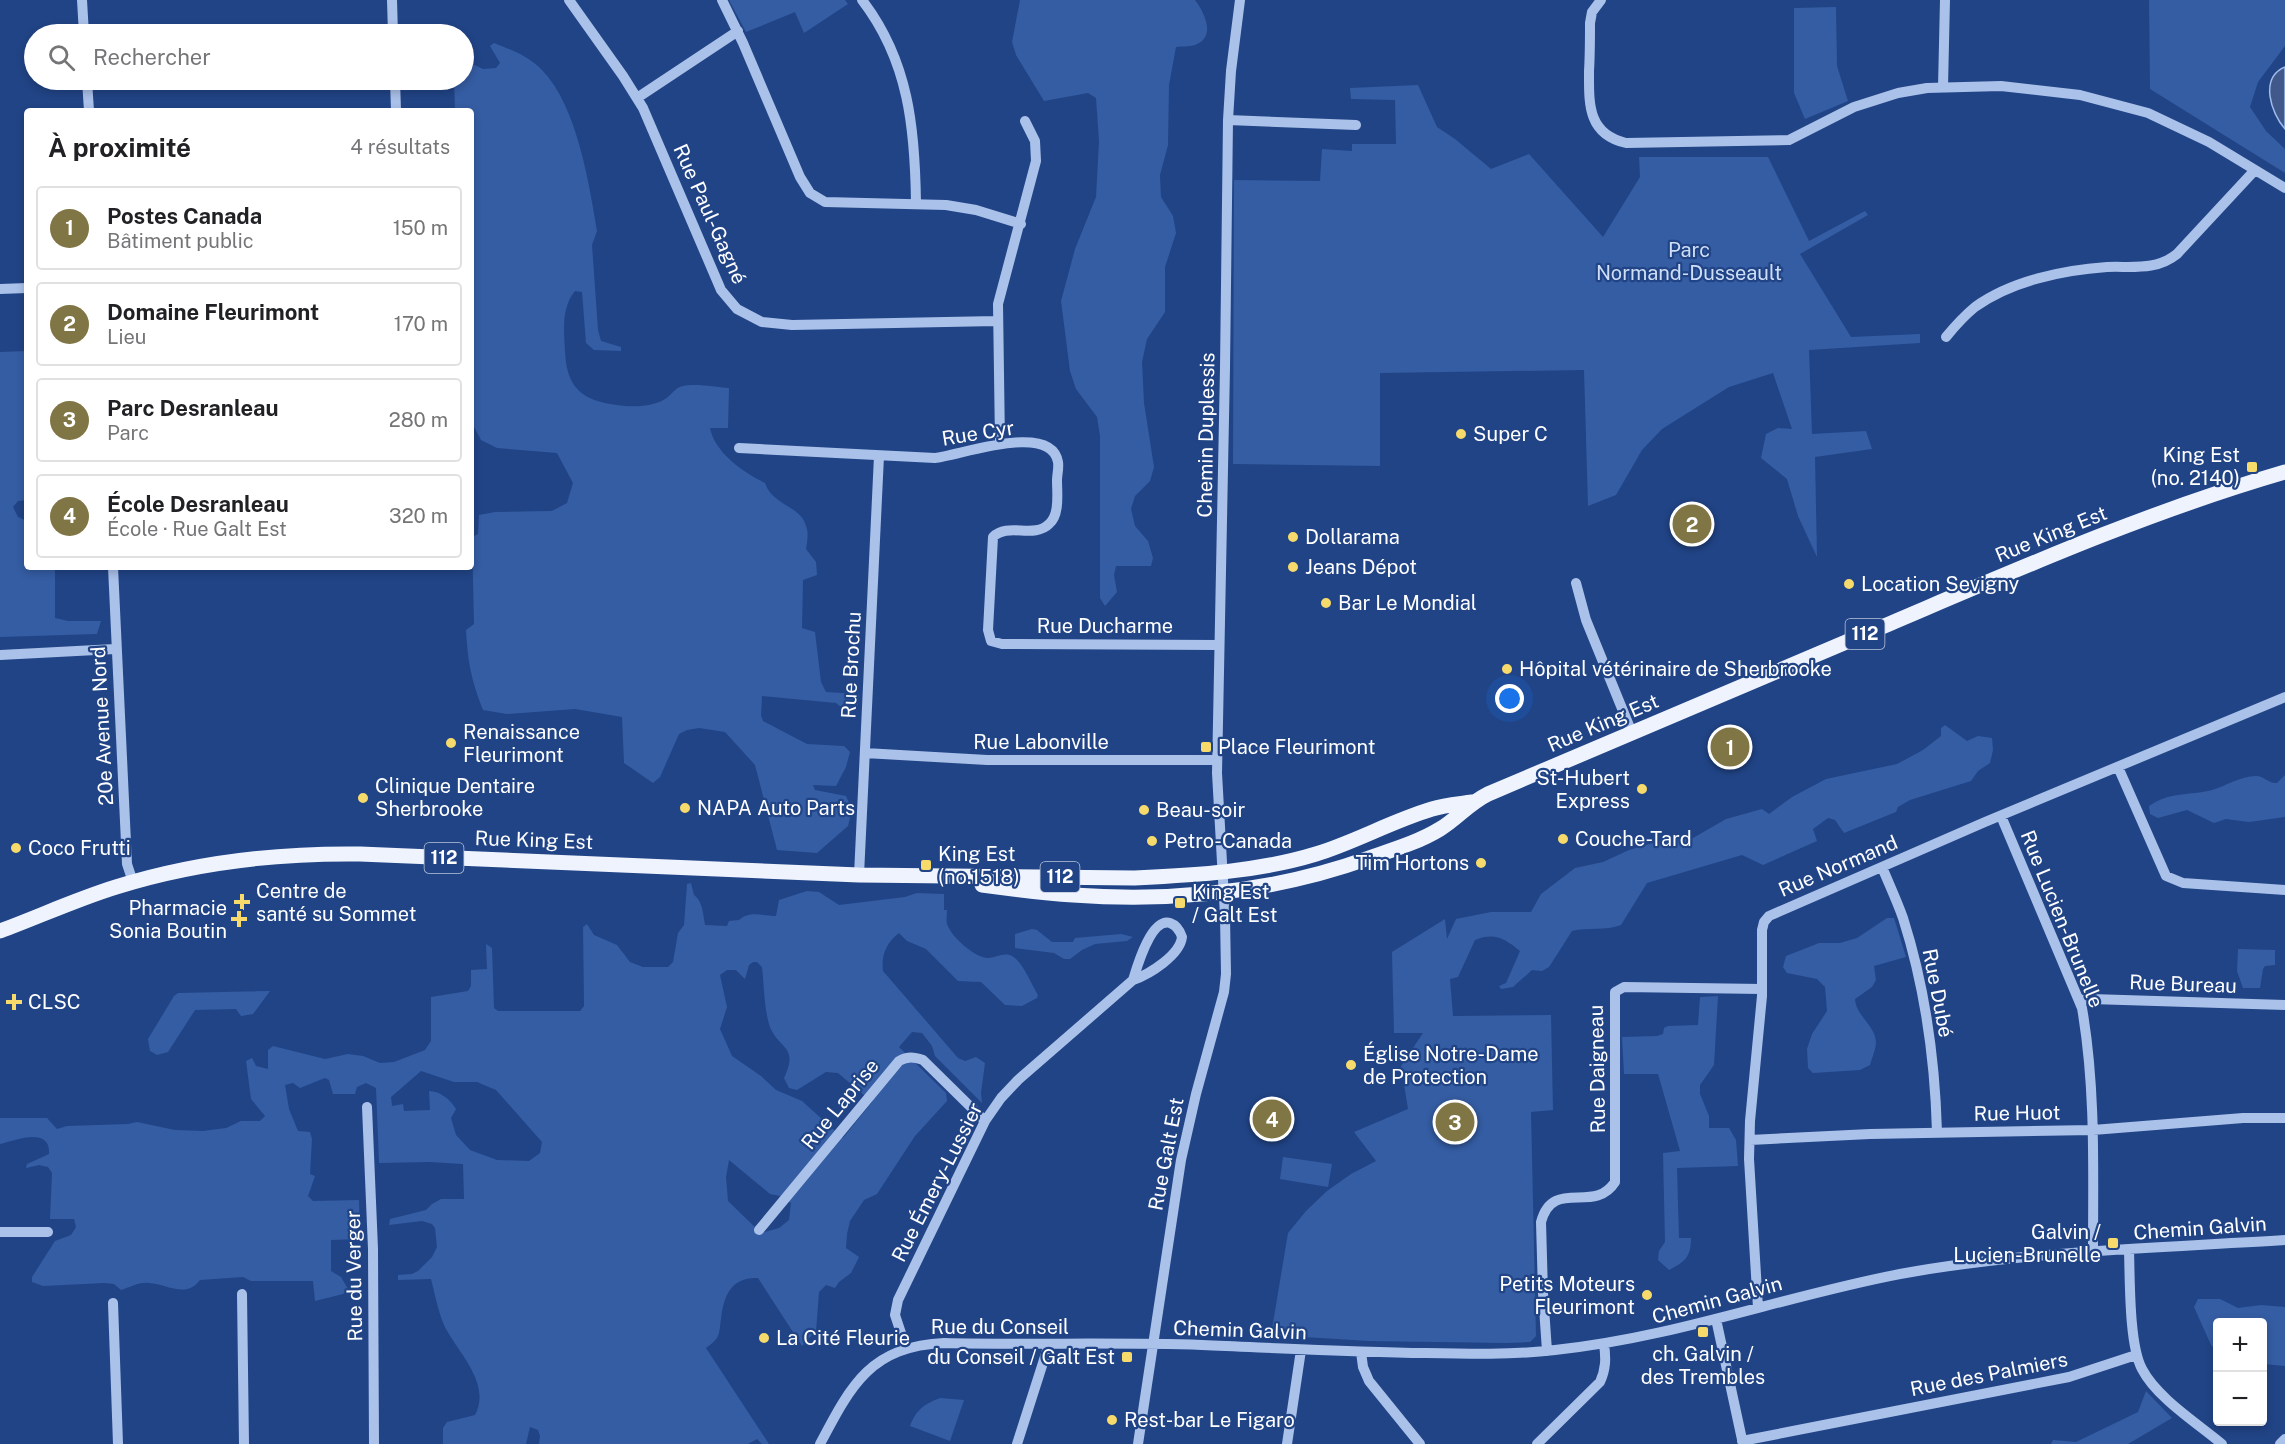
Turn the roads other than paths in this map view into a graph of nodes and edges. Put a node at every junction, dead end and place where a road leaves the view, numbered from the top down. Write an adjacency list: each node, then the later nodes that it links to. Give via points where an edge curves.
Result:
1 (82, 0): 9 (street)
2 (392, 0): 10 (street)
3 (569, 0): 15 (street, Rue Paul-Gagné)
4 (722, 0): 11 (street)
5 (862, 0): 23 (street, via 887,40 910,108)
6 (1240, 0): 18 (street, Chemin Duplessis)
7 (1601, 0): 12 (street, via 1590,23 1589,100 1596,124 1613,140 1789,140 1874,100)
8 (1945, 0): 12 (street)
9 (83, 24)
10 (393, 24)
11 (738, 31): 15 (street); 23 (street, via 810,193 835,204)
12 (1943, 87): 21 (street, via 2040,89 2116,103 2181,127)
13 (87, 90): 16 (street)
14 (395, 90): 17 (street)
15 (637, 98): 27 (street, Rue Paul-Gagné, via 716,280 737,309 762,322 792,326)
16 (88, 108)
17 (396, 108)
18 (1228, 120): 20 (street); 36 (street, Chemin Duplessis)
19 (1025, 121): 24 (street, via 1035,141 1036,161)
20 (1356, 125)
21 (2255, 170): 22 (street); 28 (street, via 2168,262 2158,266 2082,269 2031,281 1976,307)
22 (2285, 188)
23 (916, 203): 24 (street, via 961,207)
24 (1021, 224): 27 (street, via 998,304)
25 (24, 288): 26 (street)
26 (0, 289)
27 (997, 321): 29 (street)
28 (1946, 337)
29 (1000, 443): 31 (street, Rue Cyr, via 947,457); 35 (street, Rue Cyr, via 1041,445 1054,454 1058,461 1056,507 1050,524 1043,529 998,532 993,537 988,630)
30 (739, 448): 31 (street, Rue Cyr)
31 (879, 456): 41 (street, Rue Brochu)
32 (2285, 472): 40 (main road, Rue King Est / 112, via 2084,543)
33 (113, 570): 37 (street, 20e Avenue Nord)
34 (1576, 583): 40 (street, via 1586,620)
35 (991, 641): 36 (street, Rue Ducharme)
36 (1220, 645): 42 (street, Chemin Duplessis)
37 (115, 649): 38 (street); 50 (street, 20e Avenue Nord, via 127,864)
38 (0, 655)
39 (2285, 697): 43 (street, Rue Normand)
40 (1632, 733): 44 (main road, Rue King Est / 112)
41 (865, 753): 42 (street, Rue Labonville, via 987,760); 48 (street, Rue Brochu)
42 (1217, 760): 47 (street, Chemin Duplessis)
43 (2118, 767): 45 (street, Rue Normand); 51 (street, via 2166,876 2183,883)
44 (1473, 802): 47 (main road, Rue King Est / 112, via 1432,809 1314,855); 52 (main road, Rue King Est / 112, via 1441,829 1389,851 1298,879)
45 (2001, 816): 46 (street, Rue Normand); 56 (street, Rue Lucien-Brunelle)
46 (1882, 867): 55 (street, Rue Normand, via 1769,916 1762,930); 62 (street, Rue Dubé, via 1902,917 1921,994 1935,1072)
47 (1222, 872): 49 (main road, Rue King Est / 112, via 1134,878); 52 (street, Rue Galt Est)
48 (859, 875): 49 (main road, Rue King Est / 112); 50 (main road, Rue King Est / 112, via 308,853 219,862)
49 (899, 876): 52 (main road, Rue King Est / 112, via 1072,895 1147,897)
50 (133, 882): 53 (main road, Rue King Est / 112)
51 (2285, 890)
52 (1224, 892): 76 (street, Rue Galt Est, via 1226,984 1181,1160)
53 (0, 931)
54 (1133, 980): 54 (street, Rue Émery-Lussier, via 1153,971 1179,947 1182,937 1176,927 1163,923 1154,929); 60 (street, Rue Émery-Lussier, via 1008,1090)
55 (1762, 989): 63 (street, Rue Normand); 79 (street, Rue Daigneau, via 1624,987 1615,992 1615,1182 1602,1195 1558,1198 1548,1204 1541,1222)
56 (2080, 1000): 57 (street, Rue Bureau); 61 (street, Rue Lucien-Brunelle)
57 (2285, 1005)
58 (366, 1107): 86 (street, Rue du Verger, via 373,1249)
59 (2285, 1118): 61 (street, Rue Huot)
60 (986, 1121): 64 (street, Rue Laprise, via 923,1060 906,1057); 77 (street, Rue Émery-Lussier, via 897,1300 895,1315)
61 (2093, 1130): 62 (street, Rue Huot); 69 (street, Rue Lucien-Brunelle)
62 (1937, 1132): 63 (street, Rue Huot)
63 (1750, 1140): 72 (street, Rue Normand)
64 (759, 1230)
65 (0, 1232): 66 (street)
66 (48, 1232)
67 (2285, 1240): 68 (street, Chemin Galvin)
68 (2128, 1250): 69 (street, Chemin Galvin); 81 (street)
69 (2093, 1253): 72 (street, Chemin Galvin, via 1903,1274)
70 (242, 1294): 85 (street)
71 (113, 1303): 84 (street)
72 (1758, 1308): 73 (street, Chemin Galvin)
73 (1716, 1319): 75 (street, Chemin Galvin); 83 (street)
74 (1049, 1344): 76 (street, Rue du Conseil); 77 (street, Rue du Conseil, via 944,1343); 88 (street)
75 (1604, 1344): 79 (street, Chemin Galvin); 92 (street, via 1606,1360 1600,1382)
76 (1155, 1345): 78 (street, Chemin Galvin); 89 (street, Rue Galt Est)
77 (906, 1348): 87 (street, Rue du Conseil, via 890,1354 862,1377)
78 (1301, 1350): 80 (street, Chemin Galvin); 90 (street)
79 (1547, 1351): 80 (street, Chemin Galvin)
80 (1361, 1352): 91 (street, via 1369,1381)
81 (2136, 1355): 83 (street, Rue des Palmiers, via 2069,1377); 93 (street, via 2159,1391)
82 (2285, 1439): 94 (street)
83 (1743, 1442)
84 (118, 1444)
85 (244, 1444)
86 (374, 1444)
87 (820, 1444)
88 (1017, 1444)
89 (1138, 1444)
90 (1287, 1444)
91 (1420, 1444)
92 (1537, 1444)
93 (2222, 1444)
94 (2280, 1444)

